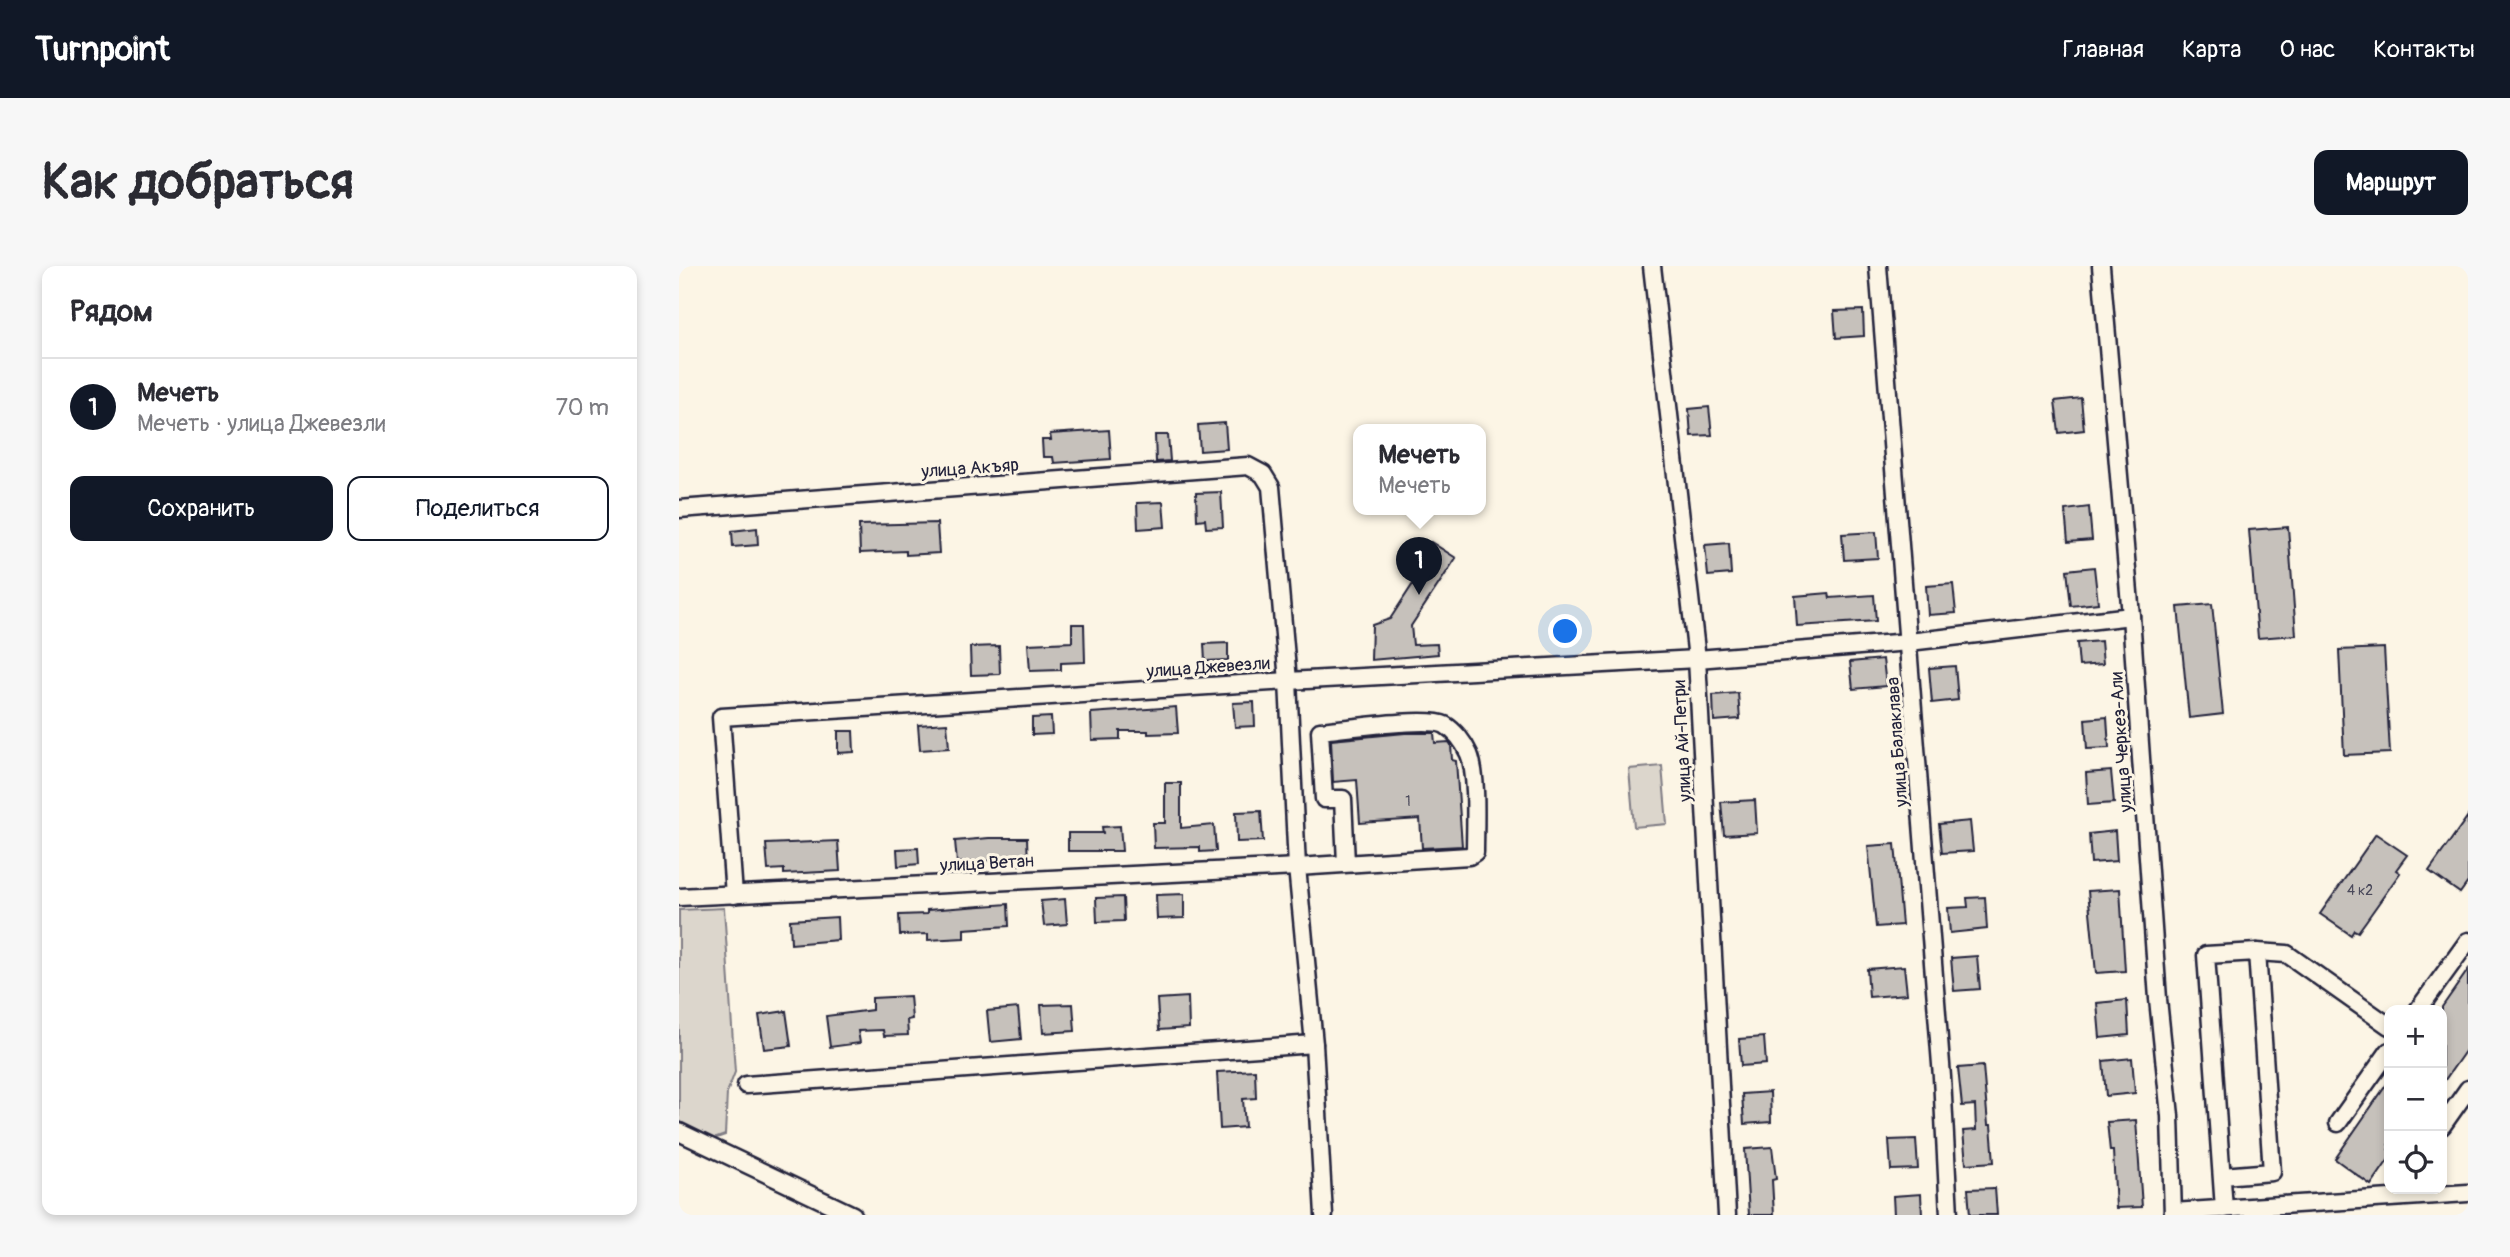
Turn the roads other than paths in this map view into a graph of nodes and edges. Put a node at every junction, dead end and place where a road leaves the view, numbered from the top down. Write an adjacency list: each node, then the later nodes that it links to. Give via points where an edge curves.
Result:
1 (1652, 266): 7 (street, улица Ай-Петри)
2 (1878, 266): 6 (street, улица Балаклава)
3 (2101, 266): 5 (street, улица Черкез-Али)
4 (679, 509): 8 (street, улица Акъяр, via 1248,466 1263,474 1271,487)
5 (2131, 616): 6 (street, улица Джевезли); 29 (street, улица Черкез-Али, via 2170,1116)
6 (1909, 642): 7 (street, улица Джевезли); 33 (street, улица Балаклава)
7 (1697, 659): 8 (street, улица Джевезли); 32 (street, улица Ай-Петри)
8 (1288, 681): 10 (street); 11 (street, улица Джевезли, via 721,717)
9 (1346, 863): 9 (street, улица Ветан, via 1475,852 1472,770 1457,734 1443,724 1418,723 1320,731 1324,799 1343,799); 10 (street, улица Ветан)
10 (1297, 867): 11 (street, улица Ветан); 17 (street)
11 (734, 895): 12 (street, улица Ветан)
12 (679, 897)
13 (2468, 941): 15 (street)
14 (2257, 952): 16 (street, via 2287,954); 24 (street, via 2272,1172); 24 (street, via 2206,955)
15 (2423, 1005)
16 (2384, 1022)
17 (1314, 1044): 19 (street); 31 (street)
18 (2384, 1058): 22 (street)
19 (746, 1085)
20 (2468, 1089): 21 (street)
21 (2447, 1119)
22 (2339, 1123)
23 (679, 1132): 30 (street)
24 (2222, 1175): 28 (street)
25 (2447, 1193): 26 (street)
26 (2468, 1193)
27 (2384, 1194): 28 (street)
28 (2224, 1209): 29 (street)
29 (2173, 1214)
30 (853, 1215)
31 (1324, 1215)
32 (1727, 1215)
33 (1949, 1215)

